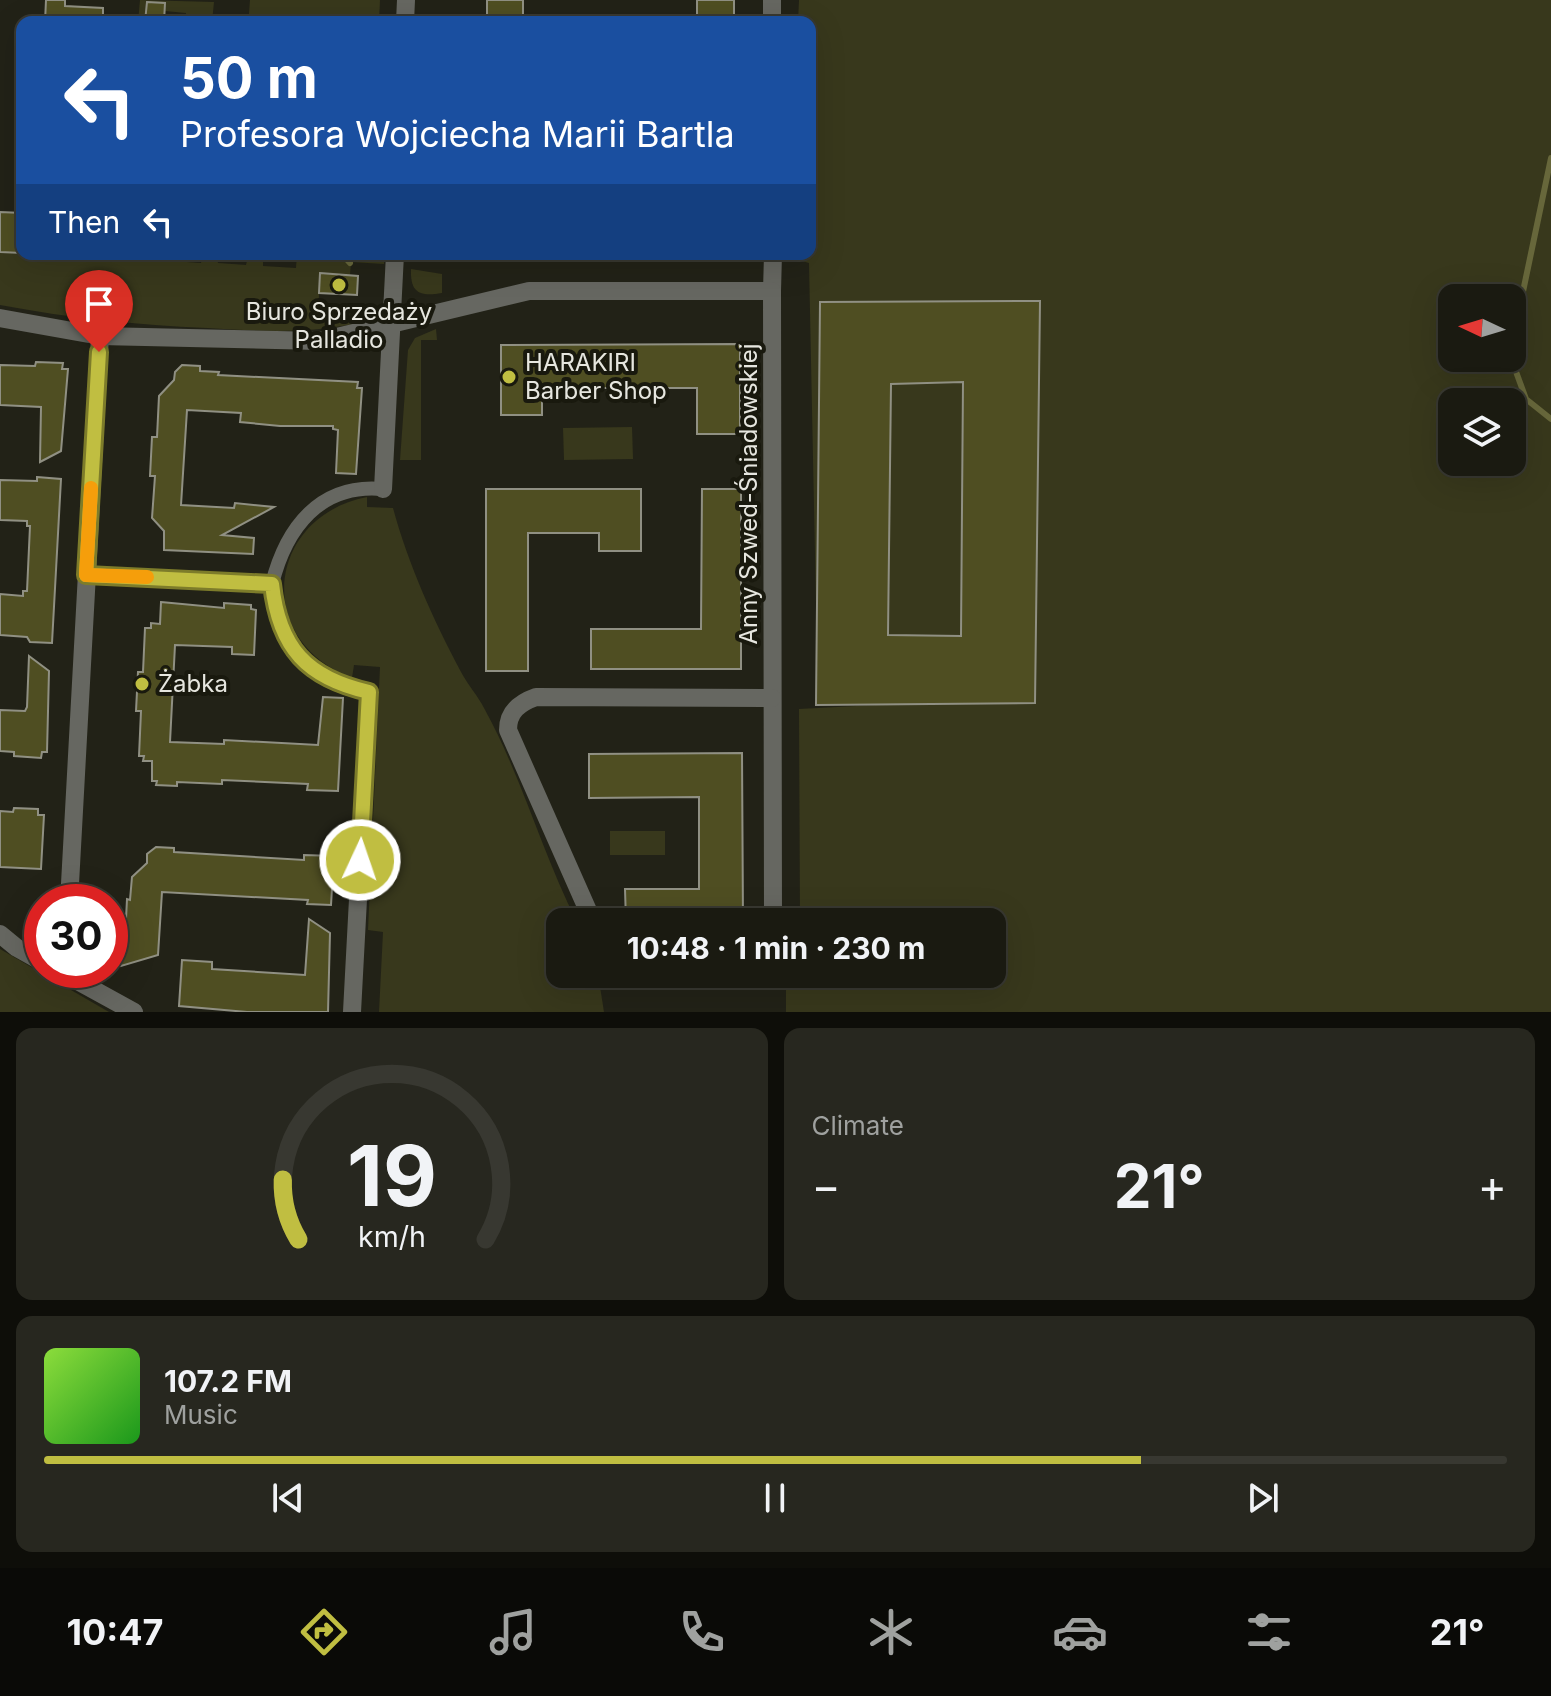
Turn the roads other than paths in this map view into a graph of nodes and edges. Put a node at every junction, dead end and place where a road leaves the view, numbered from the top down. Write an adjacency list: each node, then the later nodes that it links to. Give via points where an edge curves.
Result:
1 (395, 260): 5 (street)
2 (773, 260): 3 (street, Anny Szwed-Śniadowskiej)
3 (772, 291): 5 (street, via 529,291); 10 (street, Anny Szwed-Śniadowskiej)
4 (0, 318): 6 (street)
5 (392, 323): 6 (street, via 320,341); 7 (street)
6 (100, 336): 8 (street)
7 (383, 489): 9 (street, via 338,494 303,519 278,559)
8 (86, 575): 9 (street); 11 (street)
9 (272, 584): 18 (street, via 291,648 329,680 369,692)
10 (772, 698): 12 (street, via 536,697 515,708 508,730); 13 (street, Anny Szwed-Śniadowskiej)
11 (70, 884)
12 (587, 908)
13 (773, 908)
14 (0, 934): 15 (street)
15 (24, 952)
16 (92, 988): 17 (street)
17 (134, 1012)
18 (352, 1012)

